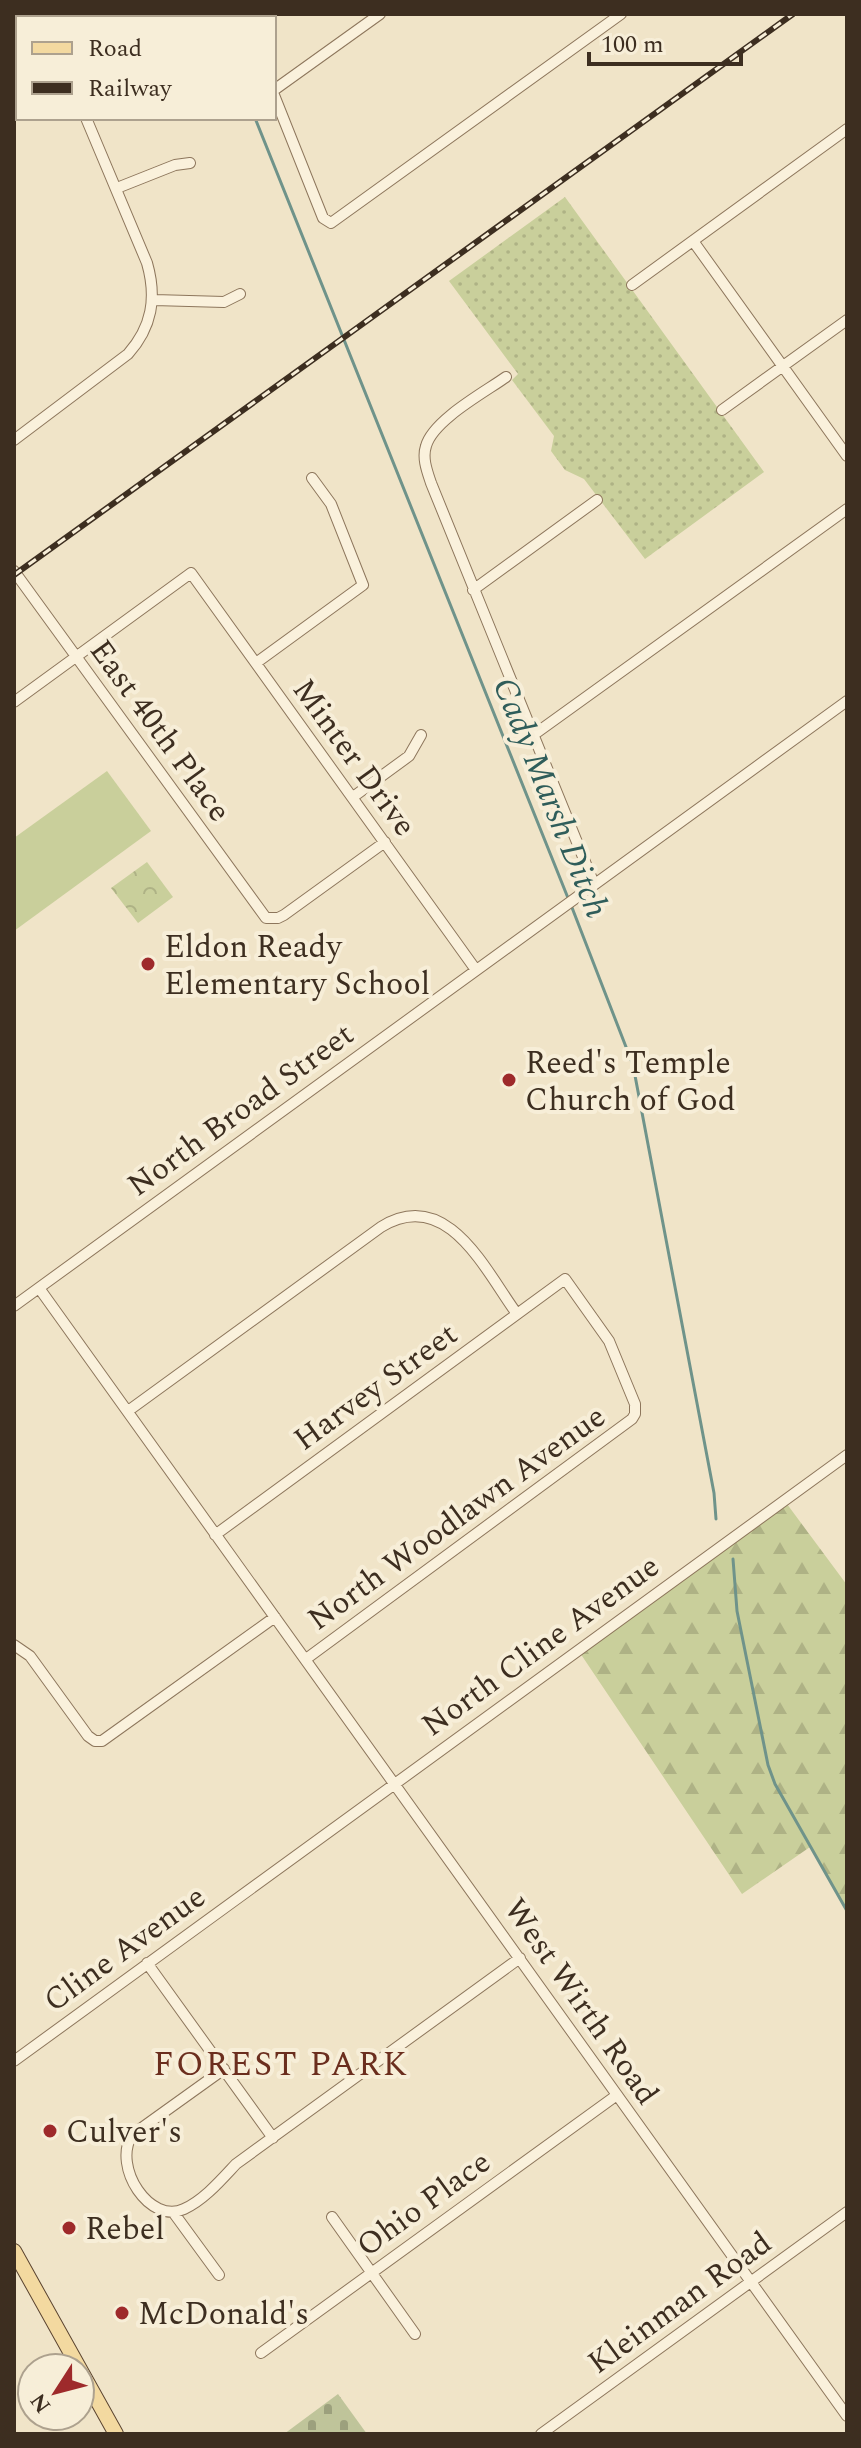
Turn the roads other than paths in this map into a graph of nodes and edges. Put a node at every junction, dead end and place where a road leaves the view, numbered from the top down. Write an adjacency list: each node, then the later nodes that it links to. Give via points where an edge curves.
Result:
1 (380, 14): 3 (street)
2 (621, 14): 4 (street, via 328,223)
3 (276, 92)
4 (276, 98)
5 (87, 120): 8 (street)
6 (847, 129): 9 (street)
7 (190, 163): 8 (street)
8 (117, 188): 12 (street, via 153,281)
9 (693, 241): 10 (street); 14 (street)
10 (632, 285)
11 (240, 294): 12 (street, via 224,302)
12 (154, 300): 17 (street, via 146,329 128,354)
13 (847, 320): 14 (street)
14 (782, 367): 16 (street); 18 (street)
15 (506, 377): 23 (street, via 440,425 426,444 427,470)
16 (722, 410)
17 (14, 440)
18 (847, 456)
19 (312, 478): 25 (street, via 331,504 363,585)
20 (597, 500): 23 (street)
21 (847, 509): 29 (street)
22 (14, 571): 24 (street, East 40th Place)
23 (473, 590): 29 (street)
24 (77, 656): 25 (street, Minter Drive, via 191,573); 27 (street); 31 (street, East 40th Place, via 266,918 284,915)
25 (256, 663): 30 (street, Minter Drive)
26 (847, 701): 32 (street, North Broad Street)
27 (14, 702)
28 (421, 735): 30 (street, via 409,756)
29 (532, 736): 32 (street)
30 (353, 797): 31 (street, Minter Drive)
31 (385, 842): 33 (street, Minter Drive)
32 (594, 884): 33 (street, North Broad Street)
33 (476, 970): 34 (street, North Broad Street)
34 (39, 1288): 35 (street, North Broad Street); 37 (street, West Wirth Road)
35 (14, 1306)
36 (517, 1314): 37 (street, via 453,1228 419,1215 400,1218); 38 (street, Harvey Street, via 565,1279 609,1341); 40 (street, Harvey Street)
37 (128, 1411): 40 (street, West Wirth Road)
38 (635, 1414): 43 (street, North Woodlawn Avenue)
39 (847, 1455): 44 (street, North Cline Avenue)
40 (215, 1535): 41 (street, West Wirth Road)
41 (275, 1617): 42 (street, via 99,1741 88,1736 30,1656); 43 (street, West Wirth Road)
42 (14, 1645)
43 (306, 1659): 44 (street, West Wirth Road)
44 (394, 1783): 45 (street, North Cline Avenue); 46 (street, West Wirth Road)
45 (264, 1878): 47 (street, Cline Avenue)
46 (520, 1958): 50 (street, West Wirth Road); 51 (street)
47 (147, 1963): 48 (street, Cline Avenue); 49 (street)
48 (14, 2061)
49 (224, 2069): 51 (street); 52 (street, via 126,2144 126,2168 138,2191)
50 (617, 2095): 56 (street, Ohio Place); 58 (street, West Wirth Road)
51 (273, 2138): 52 (street, via 236,2164 213,2189)
52 (173, 2212): 57 (street)
53 (847, 2212): 58 (street, Kleinman Road)
54 (332, 2217): 56 (street)
55 (14, 2251): 62 (main road)
56 (371, 2273): 59 (street); 60 (street, Ohio Place)
57 (219, 2275)
58 (752, 2282): 61 (street, West Wirth Road); 63 (street, Kleinman Road)
59 (415, 2334)
60 (261, 2353)
61 (847, 2416)
62 (116, 2434)
63 (541, 2434)

